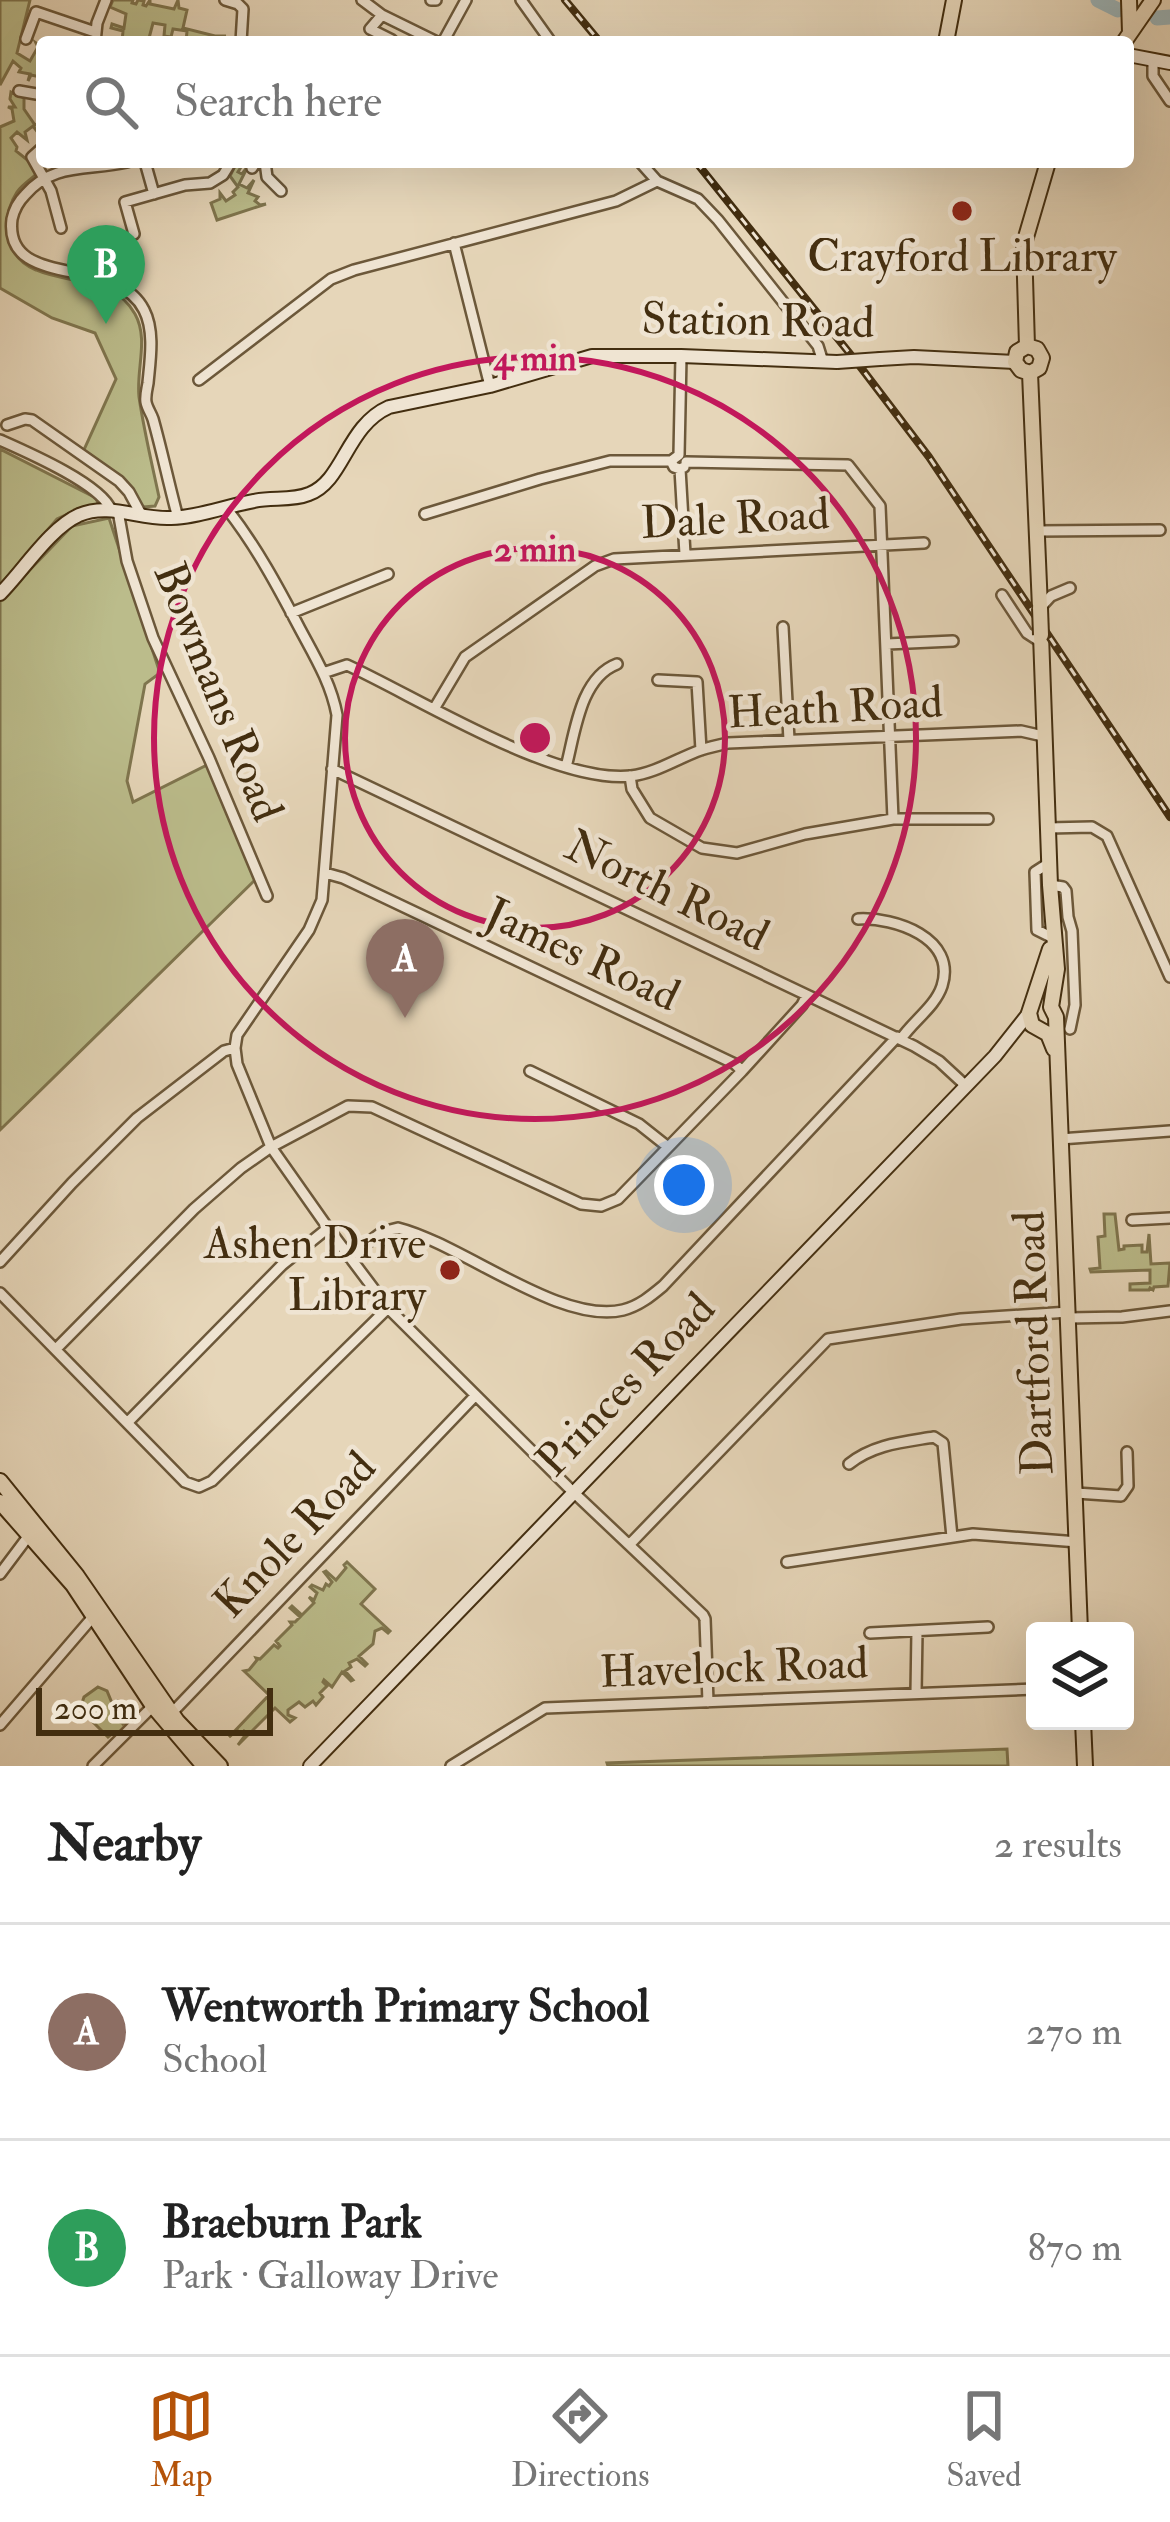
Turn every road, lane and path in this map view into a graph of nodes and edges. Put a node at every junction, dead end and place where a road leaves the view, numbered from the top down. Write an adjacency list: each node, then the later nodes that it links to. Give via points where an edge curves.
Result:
1 (106, 0): 12 (street)
2 (225, 0): 13 (street, via 243,9)
3 (362, 0): 10 (street)
4 (446, 0): 9 (street)
5 (521, 0): 17 (street)
6 (954, 0): 18 (main road)
7 (1129, 0): 19 (main road)
8 (1152, 2): 20 (main road)
9 (464, 4): 16 (street)
10 (382, 15): 14 (street, via 370,29); 15 (street)
11 (93, 36): 21 (street, via 37,12)
12 (95, 36)
13 (241, 36)
14 (384, 36)
15 (427, 36)
16 (444, 36)
17 (547, 36)
18 (947, 36)
19 (1127, 36)
20 (1128, 36)
21 (26, 39)
22 (1134, 43): 24 (main road)
23 (1134, 56): 24 (main road)
24 (1154, 59): 25 (main road); 26 (street, via 1153,76)
25 (1170, 63)
26 (1170, 101)
27 (38, 168): 35 (street)
28 (69, 168): 35 (street)
29 (147, 168): 38 (street)
30 (227, 168): 38 (street, via 210,183)
31 (264, 168): 37 (street)
32 (645, 168): 36 (street)
33 (1047, 168): 39 (main road)
34 (1056, 168): 39 (main road)
35 (44, 178): 40 (street); 57 (street, via 17,205 14,239 33,262 113,282 142,305 150,332 146,403)
36 (657, 181): 42 (street, via 614,202); 45 (street, via 698,199)
37 (281, 191)
38 (154, 194): 41 (street, via 124,202)
39 (1040, 195): 43 (main road, via 1024,244)
40 (62, 228)
41 (134, 234)
42 (454, 244): 48 (street, via 331,279); 49 (street)
43 (1027, 346): 46 (main road); 47 (main road, via 1042,358)
44 (680, 356): 45 (main road, Station Road); 49 (main road, Station Road, via 592,356); 52 (street)
45 (830, 362): 46 (main road, Station Road, bridge)
46 (1016, 362): 47 (main road)
47 (1030, 373): 59 (main road, Dartford Road)
48 (199, 380)
49 (490, 386): 53 (main road, Station Road, via 378,412 319,490)
50 (3, 422): 51 (street); 56 (street, via 32,420 119,482)
51 (1, 440): 54 (street, via 72,476)
52 (679, 462): 55 (street, via 610,461); 61 (street, via 848,465 880,506); 62 (street)
53 (227, 508): 57 (main road, Station Road); 68 (street)
54 (115, 510): 56 (main road, Station Road); 65 (main road, via 67,523); 90 (street, Bowmans Road, via 153,638)
55 (425, 514)
56 (142, 516): 57 (main road, Station Road)
57 (178, 518)
58 (1160, 530): 59 (street)
59 (1038, 531): 64 (main road, Dartford Road)
60 (924, 543): 61 (street, Dale Road)
61 (883, 544): 62 (street, Dale Road); 72 (street)
62 (686, 554): 76 (street, Dale Road, via 595,566 465,658)
63 (388, 574): 68 (street)
64 (1039, 575): 67 (main road, Dartford Road); 67 (street, via 1070,588)
65 (0, 594)
66 (1002, 595): 70 (street, via 1027,633)
67 (1040, 608): 70 (main road, Dartford Road, bridge)
68 (291, 613): 74 (street)
69 (783, 627): 79 (street)
70 (1041, 639): 77 (main road, Dartford Road)
71 (953, 641): 72 (street)
72 (887, 644): 78 (street)
73 (617, 664): 81 (street, via 586,694)
74 (323, 673): 76 (street, Heath Road, via 347,664); 82 (street, via 337,715)
75 (658, 680): 80 (street, via 697,682)
76 (434, 709): 81 (street, Heath Road)
77 (1043, 730): 78 (street, Heath Road); 86 (main road, Dartford Road)
78 (890, 735): 79 (street, Heath Road); 84 (street)
79 (789, 740): 80 (street, Heath Road)
80 (700, 750): 83 (street, Heath Road)
81 (566, 767): 83 (street, Heath Road)
82 (332, 769): 88 (street); 96 (street, North Road)
83 (630, 776): 84 (street, via 650,818 702,848 737,853)
84 (893, 819): 85 (street)
85 (988, 819)
86 (1048, 828): 87 (main road, Dartford Road); 95 (street, via 1092,827 1110,838)
87 (1049, 863): 89 (main road, Dartford Road); 92 (street, via 1034,872 1037,930)
88 (325, 873): 102 (street, via 316,916); 106 (street, James Road)
89 (1050, 885): 92 (main road, Dartford Road); 94 (street, via 1066,891)
90 (267, 896)
91 (858, 919): 101 (street, via 878,918 924,937 944,967 937,998)
92 (1053, 938): 93 (main road, Dartford Road); 97 (main road)
93 (1057, 969): 94 (street); 98 (main road, Dartford Road)
94 (1073, 969): 99 (street)
95 (1170, 977)
96 (807, 995): 101 (street, North Road); 106 (street)
97 (1030, 1010): 98 (main road, via 1040,1003); 100 (main road); 104 (main road, Princes Road)
98 (1053, 1012): 100 (main road, via 1053,1025); 103 (main road, Dartford Road)
99 (1070, 1029)
100 (1041, 1030): 103 (main road, Dartford Road); 104 (main road, Princes Road)
101 (898, 1038): 107 (street, North Road); 115 (street, via 662,1286 630,1308 567,1305 398,1228)
102 (235, 1048): 110 (street); 116 (street, via 148,1109)
103 (1055, 1051): 109 (main road, Dartford Road)
104 (994, 1056): 107 (main road, Princes Road)
105 (530, 1071): 111 (street, via 639,1124)
106 (742, 1071): 111 (street)
107 (965, 1084): 127 (main road, Princes Road)
108 (1170, 1131): 109 (street)
109 (1060, 1139): 120 (main road, Dartford Road)
110 (271, 1147): 111 (street, via 348,1106 372,1107 581,1204 601,1205 618,1199); 114 (street); 121 (street, via 202,1202)
111 (668, 1147)
112 (1170, 1218): 113 (street)
113 (1132, 1220)
114 (328, 1228): 115 (street); 123 (street)
115 (349, 1256): 118 (street)
116 (0, 1262)
117 (0, 1293): 121 (street)
118 (388, 1308): 122 (street); 123 (street, via 199,1487)
119 (1170, 1310): 120 (street)
120 (1069, 1315): 128 (main road, Dartford Road); 133 (street, via 961,1319 828,1339)
121 (56, 1349): 123 (street)
122 (475, 1396): 127 (street); 145 (street, Knole Road)
123 (128, 1422)
124 (1127, 1452): 128 (street, via 1121,1496)
125 (849, 1464): 131 (street, via 880,1446 934,1437 943,1444)
126 (1, 1483): 130 (main road)
127 (574, 1491): 133 (street); 151 (main road, Princes Road)
128 (1076, 1493): 132 (main road, Dartford Road)
129 (0, 1502): 130 (main road)
130 (34, 1530): 135 (street); 136 (main road); 144 (main road, via 89,1593)
131 (952, 1537): 132 (street); 134 (street)
132 (1078, 1542): 137 (main road, Dartford Road)
133 (630, 1544): 143 (street, via 705,1619)
134 (788, 1562)
135 (0, 1574)
136 (92, 1618): 144 (main road); 146 (street)
137 (1080, 1622)
138 (988, 1627): 139 (street)
139 (917, 1630): 140 (street); 142 (street)
140 (870, 1633)
141 (1026, 1689): 142 (street, Havelock Road)
142 (916, 1694): 143 (street, Havelock Road)
143 (708, 1702): 152 (street, Havelock Road, via 545,1708)
144 (156, 1703): 145 (main road); 148 (street)
145 (168, 1717): 149 (main road); 150 (main road)
146 (0, 1725)
147 (1083, 1730): 153 (main road)
148 (93, 1766)
149 (205, 1766)
150 (220, 1766)
151 (310, 1766)
152 (451, 1766)
153 (1085, 1766)

